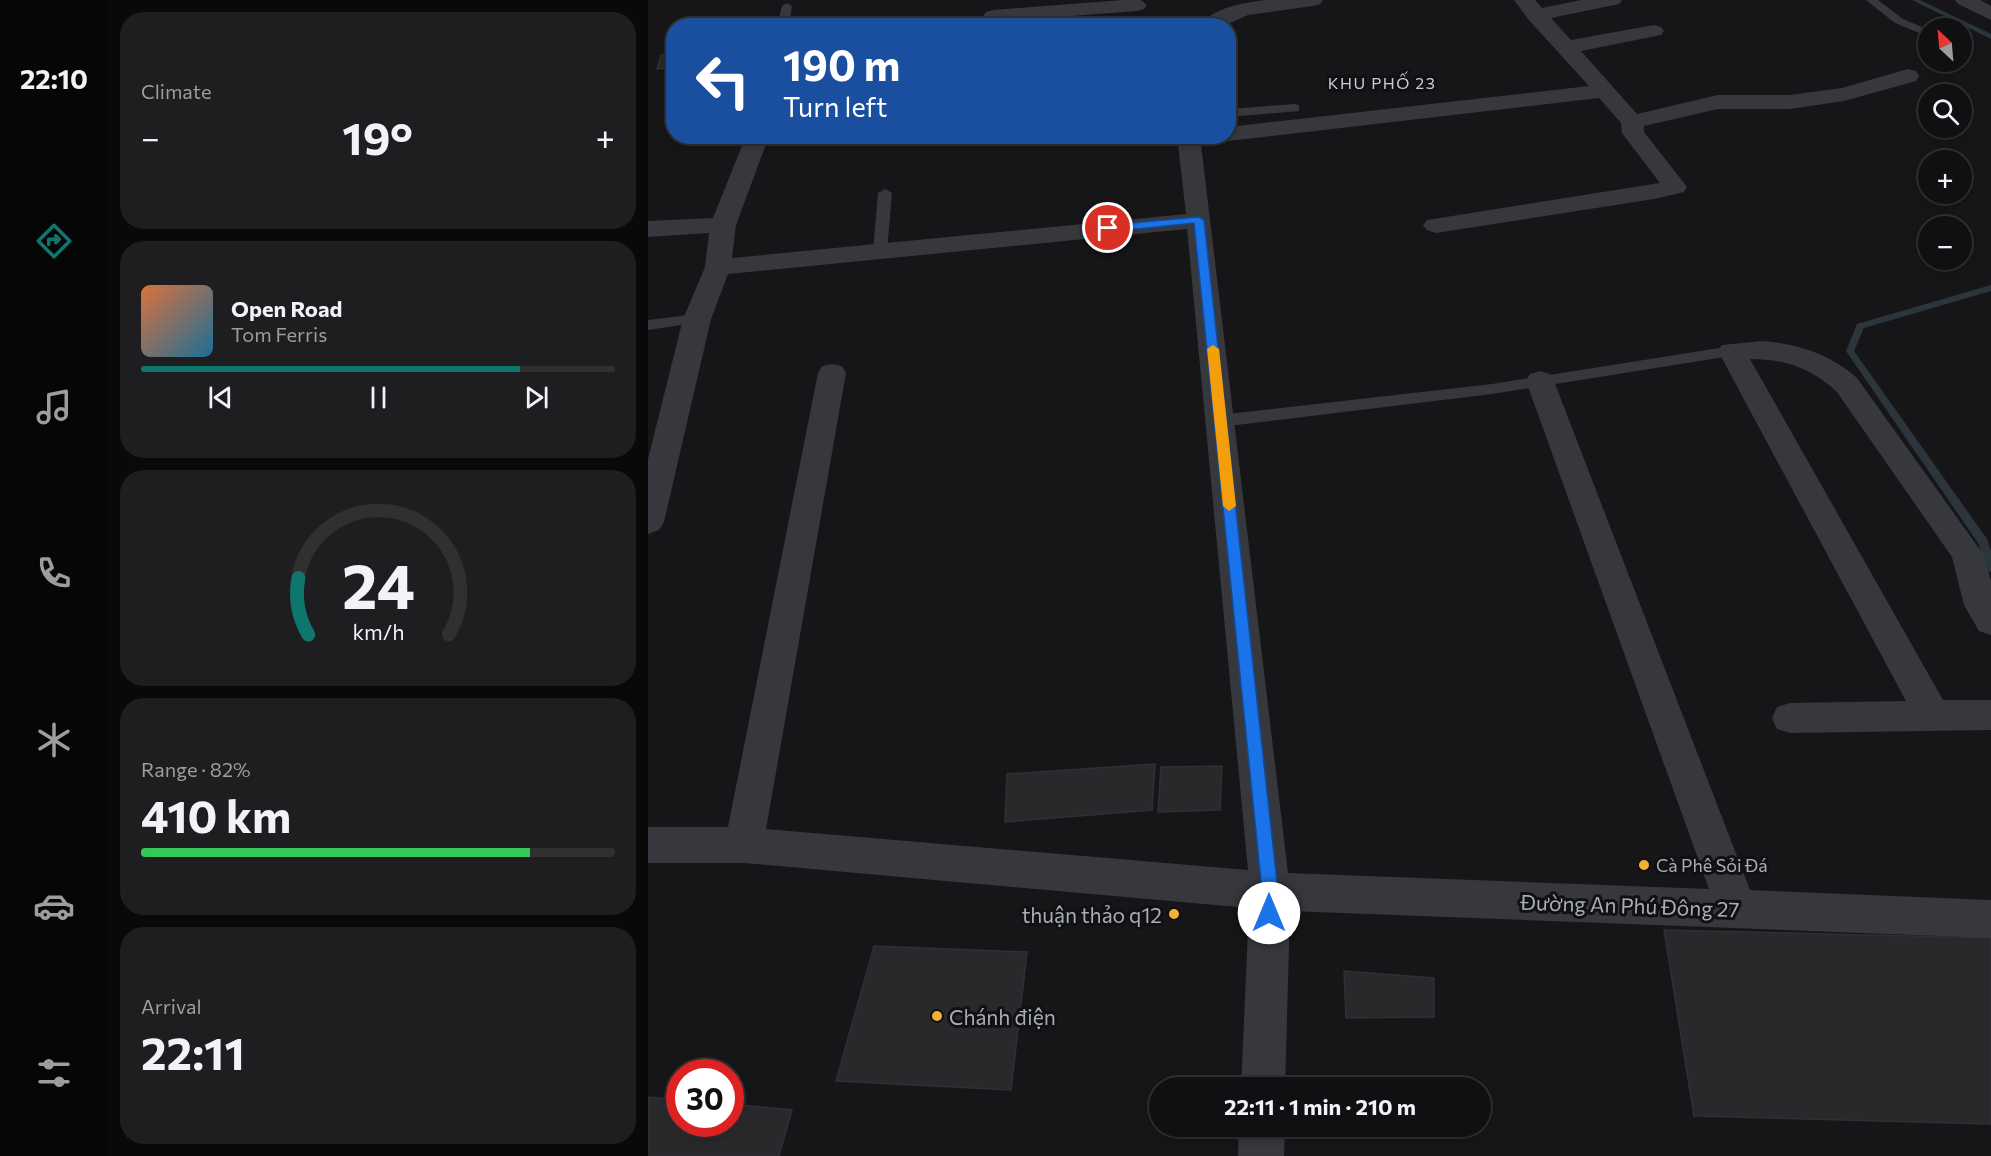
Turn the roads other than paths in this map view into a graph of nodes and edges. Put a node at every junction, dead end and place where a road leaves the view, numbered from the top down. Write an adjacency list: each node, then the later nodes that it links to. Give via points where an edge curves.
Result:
1 (1313, 0): 10 (street)
2 (1612, 0): 7 (street)
3 (1871, 0): 13 (lane, via 1899,21)
4 (1965, 0): 8 (street)
5 (1137, 2): 9 (street); 12 (street)
6 (787, 6): 11 (lane)
7 (1529, 7): 15 (street)
8 (1991, 14)
9 (993, 16)
10 (1210, 17)
11 (785, 18)
12 (1138, 18)
13 (1918, 29)
14 (1654, 32): 15 (street)
15 (1565, 48): 17 (street)
16 (1908, 76): 20 (street, via 1844,94 1790,102 1718,102)
17 (1605, 91): 20 (street); 21 (street)
18 (1295, 108): 19 (lane)
19 (1236, 112)
20 (1632, 122): 27 (street, via 1633,133 1673,188)
21 (1236, 133)
22 (755, 144): 26 (street)
23 (1196, 144): 25 (street)
24 (885, 193): 29 (lane)
25 (1199, 220): 29 (street); 36 (street)
26 (723, 225): 28 (street); 30 (street)
27 (1436, 225)
28 (648, 230)
29 (880, 251): 30 (street)
30 (718, 267): 31 (street)
31 (697, 319): 32 (lane); 37 (street)
32 (648, 326)
33 (1732, 351): 35 (lane); 38 (street, via 1782,351 1811,358 1834,371 1967,554 1981,605); 39 (street)
34 (832, 373): 43 (street)
35 (1540, 381): 36 (lane); 45 (street)
36 (1220, 421): 44 (street)
37 (648, 522)
38 (1991, 621)
39 (1932, 715): 40 (street); 41 (street)
40 (1991, 715)
41 (1790, 718)
42 (648, 845): 43 (street, Đường An Phú Đông 27)
43 (744, 845): 44 (street, Đường An Phú Đông 27)
44 (1270, 891): 45 (street, Đường An Phú Đông 27); 47 (street)
45 (1737, 909): 46 (street, Đường An Phú Đông 27)
46 (1991, 919)
47 (1263, 1077)
48 (1262, 1137): 49 (street)
49 (1261, 1156)

